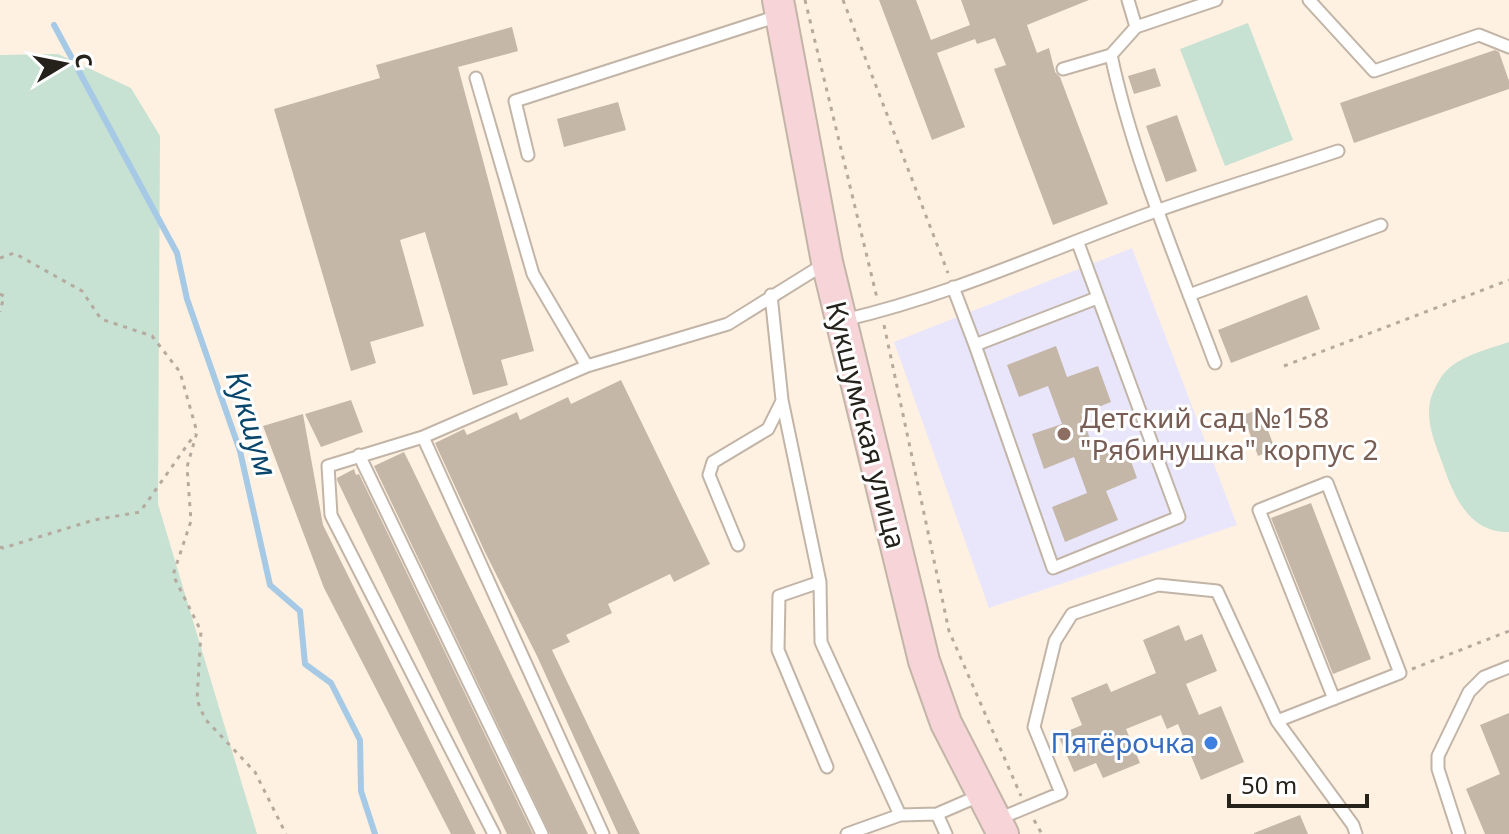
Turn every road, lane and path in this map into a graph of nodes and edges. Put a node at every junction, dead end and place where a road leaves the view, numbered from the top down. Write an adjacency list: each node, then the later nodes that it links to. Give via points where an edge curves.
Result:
1 (843, 0): 19 (path)
2 (1128, 0): 6 (lane)
3 (1216, 0): 6 (lane)
4 (1309, 0): 7 (lane, via 1374,71 1479,35)
5 (788, 5): 12 (lane, via 515,101); 17 (street, Кукшумская улица); 24 (path)
6 (1136, 27): 8 (lane)
7 (1509, 47)
8 (1111, 55): 9 (lane); 13 (lane)
9 (1063, 69)
10 (476, 78): 29 (lane, via 533,274)
11 (1338, 151): 13 (lane)
12 (528, 155)
13 (1159, 210): 15 (lane); 22 (lane)
14 (1381, 225): 22 (lane)
15 (1078, 243): 19 (lane); 23 (lane)
16 (0, 258): 32 (path, via 14,253 82,291 101,319 152,336 180,372)
17 (827, 262): 21 (lane); 26 (street, Кукшумская улица)
18 (1509, 280): 30 (path)
19 (953, 287): 24 (lane); 27 (lane)
20 (0, 294): 25 (path)
21 (771, 295): 29 (lane, via 728,324); 31 (lane)
22 (1189, 295): 28 (lane)
23 (1097, 298): 27 (lane); 27 (lane, via 1179,517 1053,568)
24 (880, 310): 26 (lane); 44 (path, via 949,631)
25 (0, 312)
26 (840, 321): 47 (street, Кукшумская улица, via 924,661 946,723)
27 (975, 345)
28 (1215, 363)
29 (587, 366): 33 (lane)
30 (1284, 366)
31 (782, 400): 35 (lane, via 768,429 713,462 709,475); 37 (lane)
32 (197, 432): 36 (path, via 140,512); 49 (path, via 187,467 191,521 173,575 201,631 197,700 205,719 255,772)
33 (423, 437): 34 (lane); 52 (lane)
34 (359, 455): 50 (lane, via 328,466 331,515); 51 (lane)
35 (738, 545)
36 (0, 547)
37 (820, 582): 43 (lane, via 779,596 778,650); 46 (lane, via 821,642)
38 (1509, 631): 40 (path)
39 (1509, 667): 57 (lane, via 1484,677 1469,692 1438,756)
40 (1400, 673): 41 (lane); 41 (lane, via 1327,483 1259,510)
41 (1334, 699): 42 (lane)
42 (1277, 721): 44 (lane, via 1217,591 1158,585 1086,609 1072,614 1055,641 1034,727 1061,793); 56 (lane)
43 (827, 767)
44 (1026, 807): 47 (lane); 55 (path)
45 (937, 814): 46 (lane); 47 (lane); 54 (lane)
46 (900, 815): 48 (lane)
47 (994, 816)
48 (875, 830): 53 (lane)
49 (286, 834)
50 (494, 834)
51 (542, 834)
52 (603, 834)
53 (847, 834)
54 (946, 834)
55 (1042, 834)
56 (1356, 834)
57 (1459, 834)

